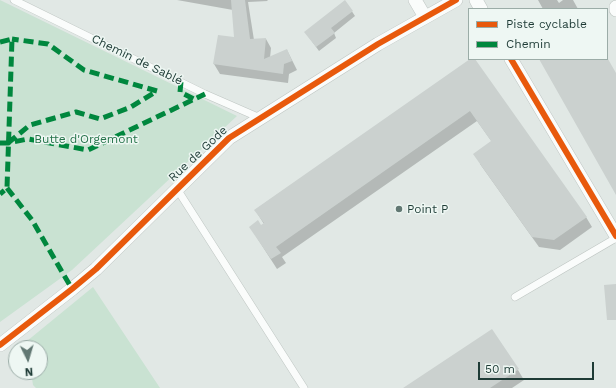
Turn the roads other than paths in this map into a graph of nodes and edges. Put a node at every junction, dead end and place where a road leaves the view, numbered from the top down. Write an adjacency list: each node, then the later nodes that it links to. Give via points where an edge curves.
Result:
1 (14, 0): 6 (lane, Chemin de Sablé, via 205,94)
2 (415, 0): 4 (street)
3 (456, 0): 4 (street, Rue de Gode)
4 (425, 17): 6 (street, Rue de Gode)
5 (512, 60): 8 (street)
6 (260, 118): 7 (street, Rue de Gode, via 229,138)
7 (177, 189): 10 (street, Rue de Gode, via 96,269); 11 (lane)
8 (616, 237): 9 (lane)
9 (515, 297)
10 (0, 345)
11 (304, 388)

